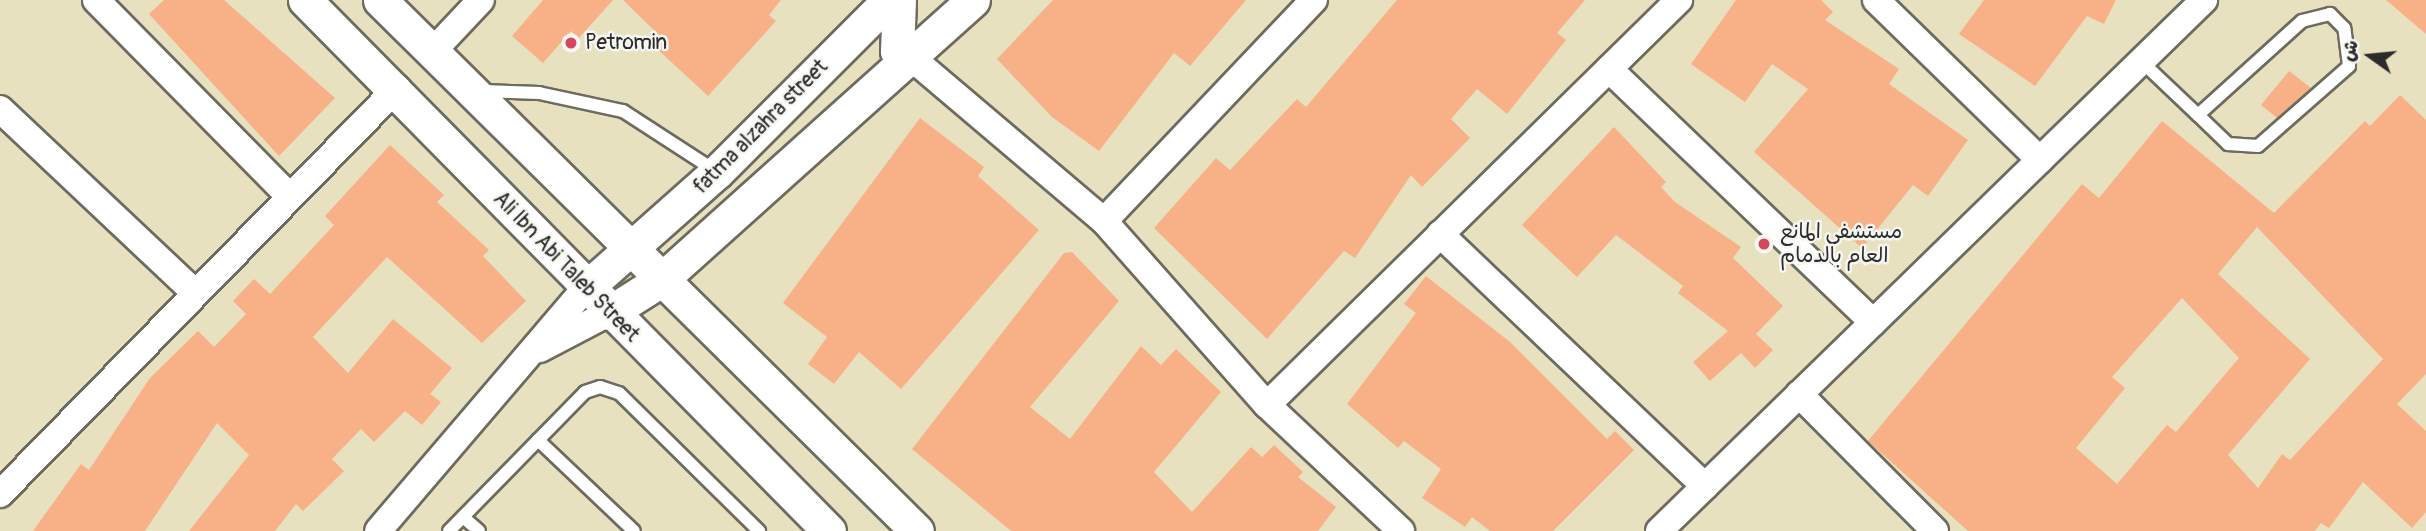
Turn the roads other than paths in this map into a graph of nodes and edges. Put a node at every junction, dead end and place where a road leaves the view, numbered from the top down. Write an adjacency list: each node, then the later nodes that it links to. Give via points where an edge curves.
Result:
1 (96, 0): 22 (street)
2 (305, 0): 16 (street, Ali Ibn Abi Taleb Street)
3 (380, 0): 12 (street)
4 (481, 0): 12 (street)
5 (889, 0): 21 (street, fatma alzahra street)
6 (899, 0): 13 (street, via 897,51)
7 (973, 0): 13 (street)
8 (1314, 0): 23 (street)
9 (1679, 0): 15 (street)
10 (1876, 0): 20 (street)
11 (2204, 0): 14 (street)
12 (432, 52): 17 (street)
13 (914, 59): 23 (street); 26 (street)
14 (2141, 61): 19 (lane); 20 (street)
15 (1609, 69): 24 (street); 30 (street)
16 (397, 88): 22 (street); 27 (street, Ali Ibn Abi Taleb Street)
17 (471, 91): 21 (lane, via 539,93 623,111); 25 (street)
18 (0, 108): 28 (street)
19 (2198, 115): 19 (lane, via 2228,144 2258,146 2274,138 2349,66 2344,28 2330,14 2302,21)
20 (2040, 160): 30 (street)
21 (718, 172): 25 (street, fatma alzahra street)
22 (290, 197): 28 (street)
23 (1104, 221): 33 (street)
24 (1440, 234): 33 (street); 35 (street)
25 (629, 250): 26 (street); 27 (street, fatma alzahra street)
26 (661, 281): 29 (street); 44 (street)
27 (585, 289): 29 (street, Ali Ibn Abi Taleb Street); 31 (street, via 547,330)
28 (195, 293): 36 (street)
29 (609, 313): 31 (street); 43 (street, Ali Ibn Abi Taleb Street)
30 (1873, 322): 32 (street)
31 (540, 349): 38 (street)
32 (1799, 394): 35 (street); 47 (street)
33 (1267, 405): 45 (street)
34 (538, 440): 37 (lane); 41 (lane); 42 (lane, via 585,392 600,387 619,393)
35 (1705, 486): 46 (street)
36 (0, 494)
37 (463, 517): 39 (lane); 40 (lane)
38 (378, 531)
39 (449, 531)
40 (478, 531)
41 (634, 531)
42 (759, 531)
43 (830, 531)
44 (918, 531)
45 (1401, 531)
46 (1659, 531)
47 (1935, 531)

